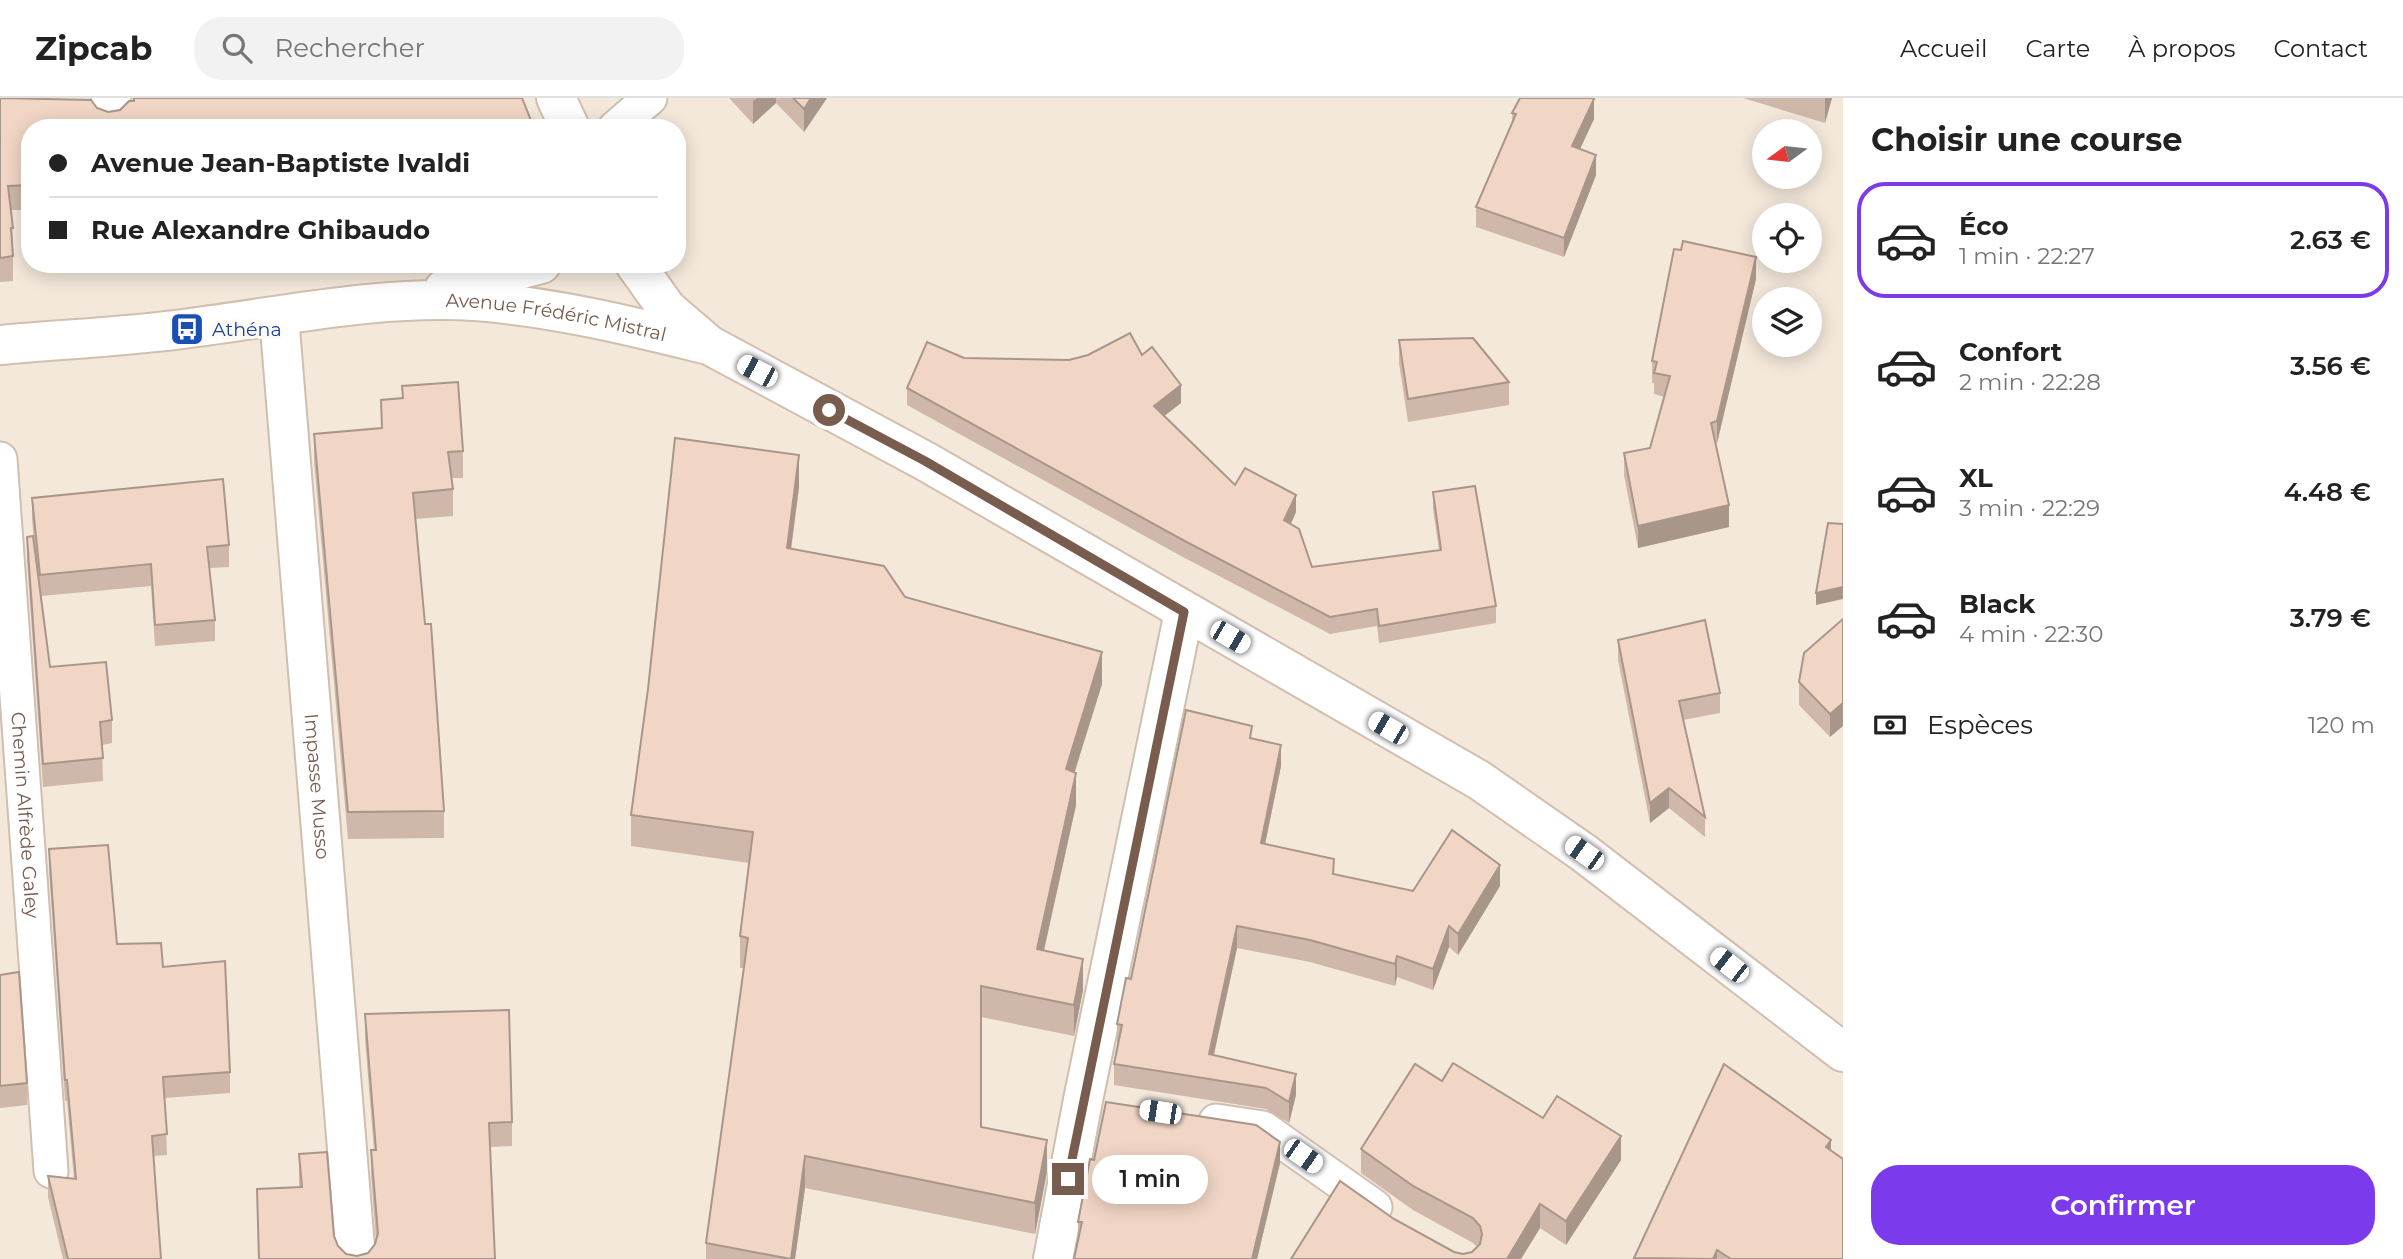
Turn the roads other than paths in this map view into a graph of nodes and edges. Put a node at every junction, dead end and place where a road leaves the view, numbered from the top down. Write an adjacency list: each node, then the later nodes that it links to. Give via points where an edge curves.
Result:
1 (556, 98): 3 (main road)
2 (650, 98): 4 (lane)
3 (566, 119)
4 (626, 119)
5 (507, 273): 7 (main road, Avenue Frédéric Mistral)
6 (641, 273): 10 (main road, via 667,309)
7 (401, 301): 8 (main road, Avenue Frédéric Mistral); 10 (main road, Avenue Frédéric Mistral, via 473,301 565,312)
8 (279, 316): 9 (main road, Avenue Frédéric Mistral); 17 (main road, Impasse Musso)
9 (0, 345)
10 (709, 345): 12 (main road, via 925,461)
11 (0, 459): 15 (lane, Chemin Alfrède Galey)
12 (1184, 612): 13 (main road, via 1479,780 1584,853); 18 (main road, via 1095,1102)
13 (1843, 1052)
14 (1185, 1116): 16 (lane, via 1263,1129)
15 (51, 1171)
16 (1403, 1226)
17 (356, 1259)
18 (1053, 1259)

